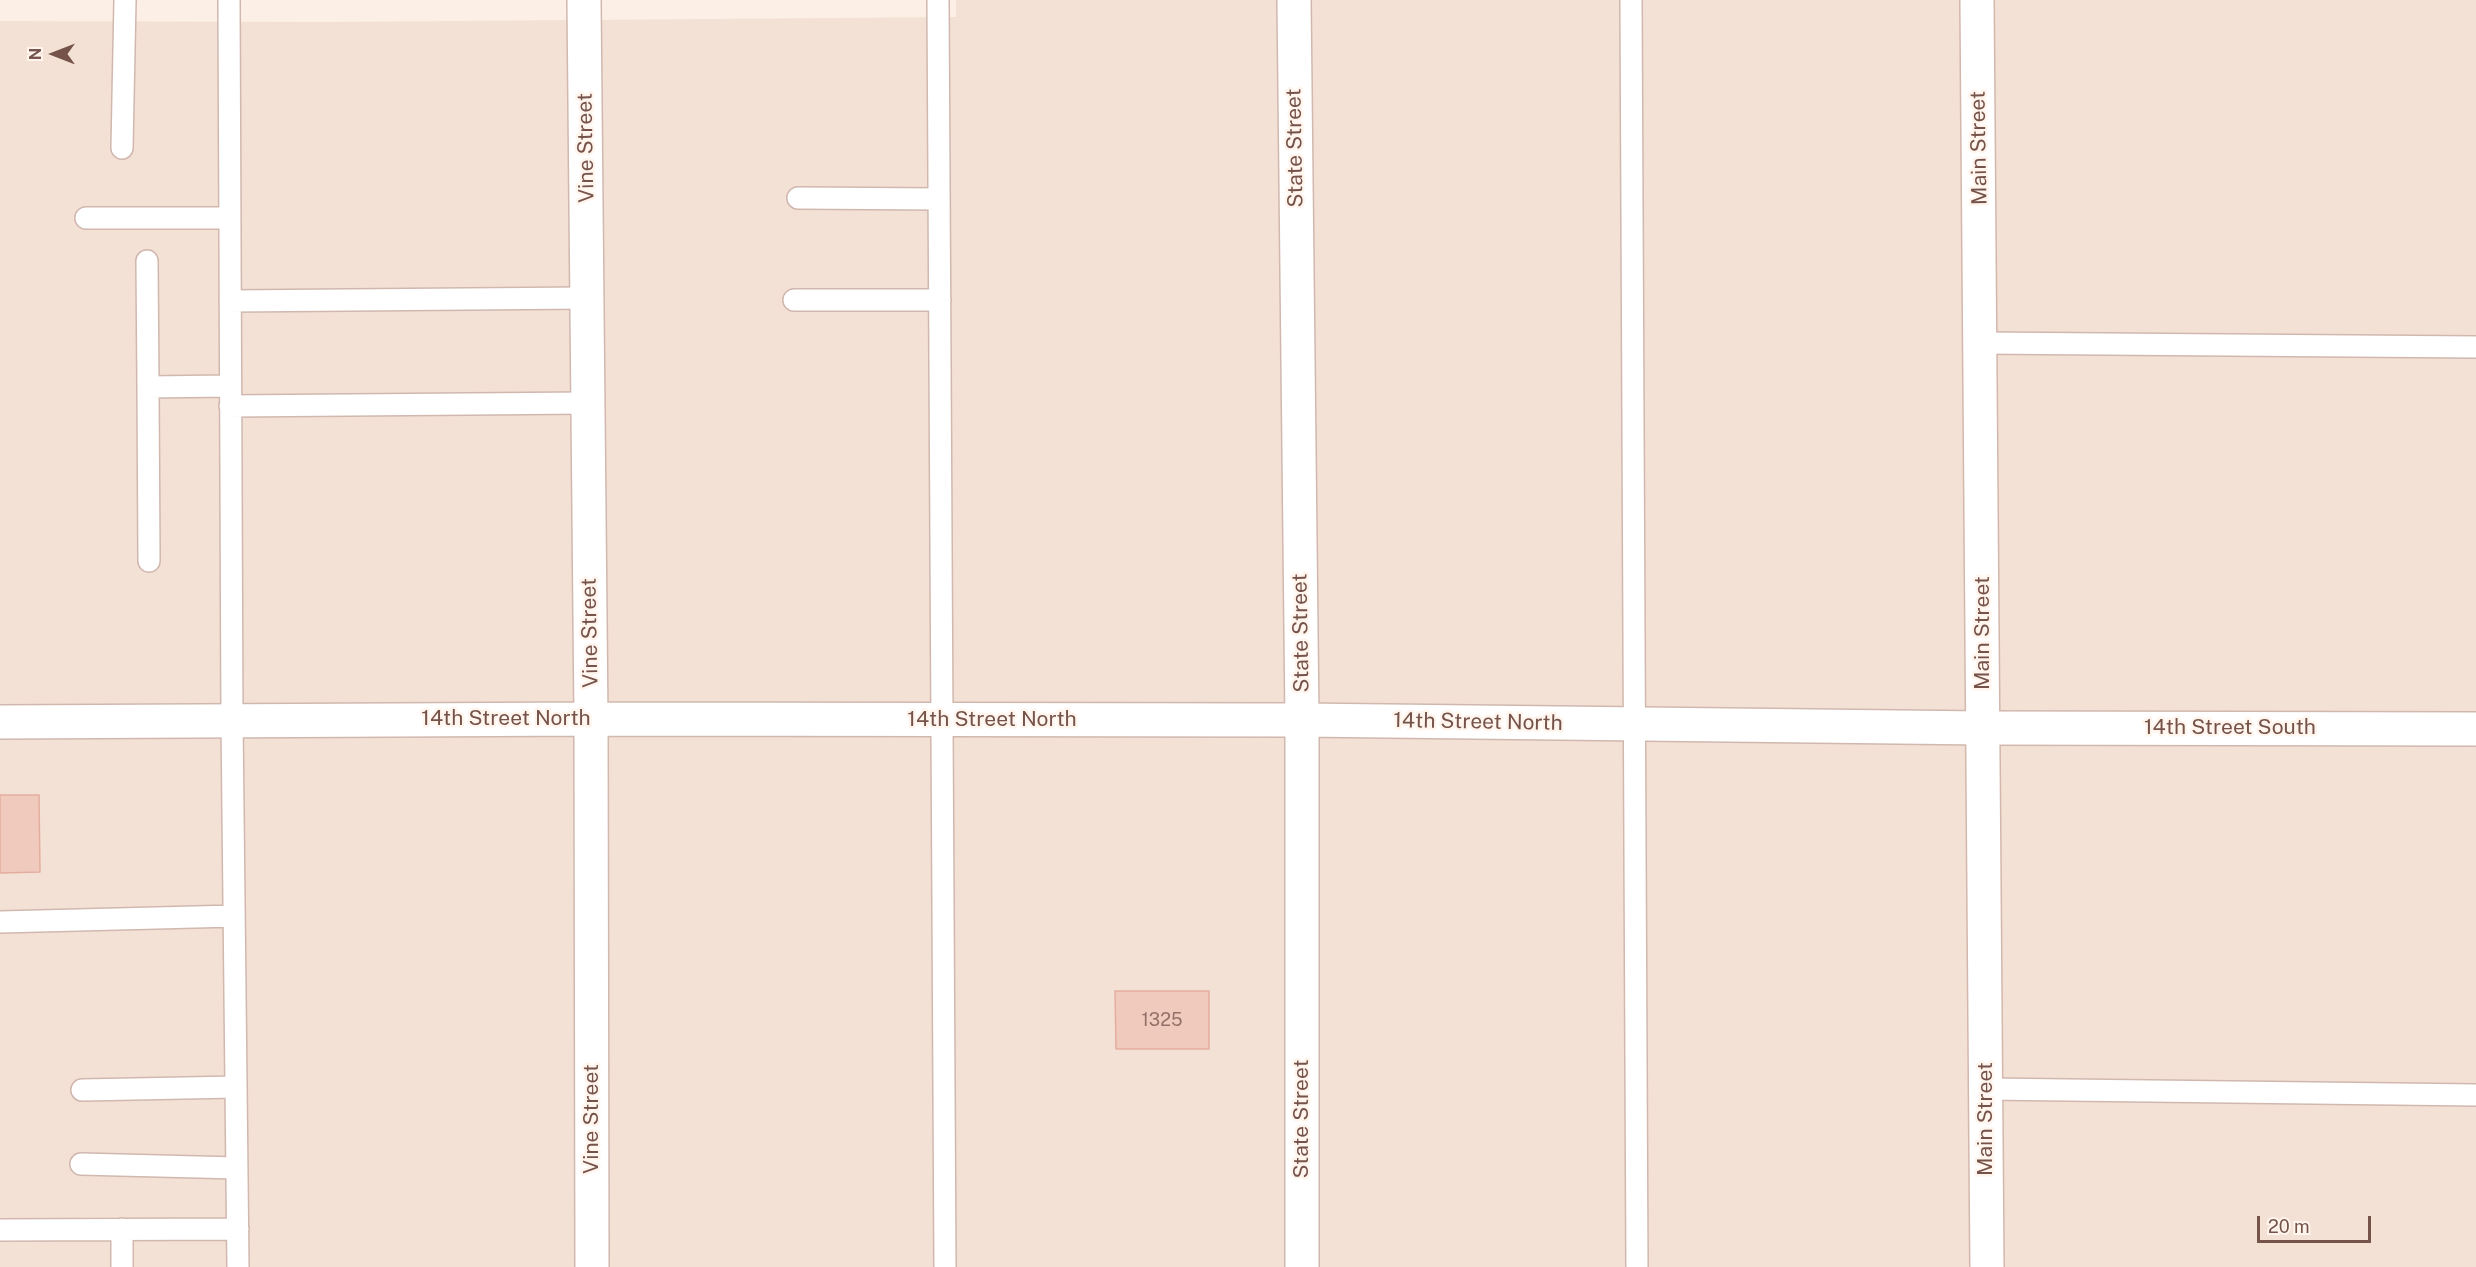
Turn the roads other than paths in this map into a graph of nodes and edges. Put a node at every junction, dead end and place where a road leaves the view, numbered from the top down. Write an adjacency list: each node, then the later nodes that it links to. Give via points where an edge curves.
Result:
1 (125, 0): 8 (lane)
2 (229, 0): 12 (lane)
3 (584, 0): 14 (street, Vine Street)
4 (938, 0): 10 (lane)
5 (1294, 0): 27 (street, State Street)
6 (1631, 0): 29 (lane)
7 (1977, 0): 18 (street, Main Street)
8 (122, 148)
9 (798, 198): 10 (lane)
10 (939, 199): 16 (lane)
11 (86, 218): 12 (lane)
12 (229, 218): 17 (lane)
13 (147, 261): 20 (lane)
14 (587, 298): 17 (lane); 22 (street, Vine Street)
15 (794, 300): 16 (lane)
16 (940, 300): 26 (lane)
17 (230, 301): 21 (lane)
18 (1982, 343): 19 (lane); 30 (street, Main Street)
19 (2476, 347)
20 (148, 387): 21 (lane); 23 (lane)
21 (230, 396): 22 (lane); 25 (lane)
22 (588, 403): 24 (street, Vine Street)
23 (149, 561)
24 (591, 719): 25 (street, 14th Street North); 26 (street, 14th Street North); 45 (street, Vine Street)
25 (232, 720): 28 (street, 14th Street North); 32 (lane)
26 (943, 720): 27 (street, 14th Street North); 46 (lane)
27 (1302, 720): 29 (street, 14th Street North); 47 (street, State Street)
28 (0, 722)
29 (1633, 724): 30 (street, 14th Street North); 48 (lane)
30 (1984, 728): 31 (street, 14th Street South); 35 (street, Main Street)
31 (2476, 729)
32 (234, 916): 33 (lane); 34 (lane)
33 (0, 922)
34 (236, 1087): 36 (lane); 39 (lane)
35 (1986, 1089): 37 (lane); 49 (street, Main Street)
36 (82, 1090)
37 (2476, 1095)
38 (81, 1164): 39 (lane)
39 (237, 1168): 40 (lane)
40 (238, 1228): 41 (lane); 44 (lane)
41 (122, 1229): 42 (lane); 43 (lane)
42 (0, 1230)
43 (122, 1267)
44 (238, 1267)
45 (592, 1267)
46 (945, 1267)
47 (1302, 1267)
48 (1637, 1267)
49 (1987, 1267)

